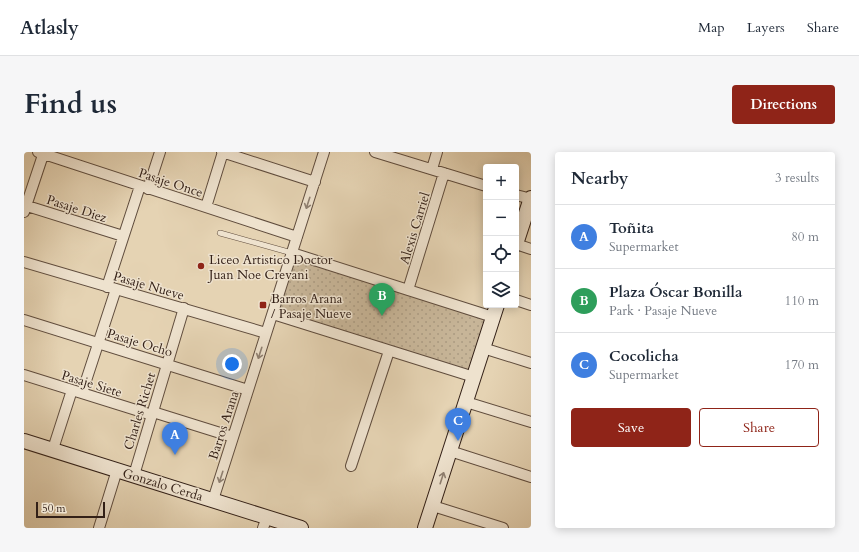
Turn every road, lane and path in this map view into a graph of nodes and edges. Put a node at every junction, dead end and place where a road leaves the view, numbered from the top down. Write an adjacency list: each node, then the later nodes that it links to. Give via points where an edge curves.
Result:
1 (160, 152): 11 (street)
2 (222, 152): 9 (street); 14 (street)
3 (324, 152): 9 (street, Barros Arana)
4 (375, 152): 7 (street)
5 (437, 152): 7 (street)
6 (42, 153): 11 (street, Pasaje Once); 15 (street)
7 (432, 169): 8 (street)
8 (444, 173): 10 (street); 25 (street, Alexis Carriel)
9 (315, 182): 19 (street, Barros Arana, one-way to 19)
10 (483, 185)
11 (144, 188): 14 (street, Pasaje Once); 17 (street)
12 (519, 196): 13 (street)
13 (531, 199): 18 (street)
14 (206, 207): 19 (street, Pasaje Once)
15 (25, 208): 17 (street, Pasaje Diez)
16 (220, 233): 22 (lane)
17 (123, 236): 24 (street)
18 (519, 236)
19 (297, 237): 22 (street, Barros Arana)
20 (519, 245): 21 (street)
21 (531, 249)
22 (292, 254): 25 (street); 30 (street, Barros Arana)
23 (24, 262): 24 (street, Pasaje Nueve)
24 (111, 288): 28 (street, Pasaje Nueve); 33 (street)
25 (408, 290): 29 (street)
26 (519, 301): 27 (street)
27 (531, 305)
28 (184, 308): 32 (street, Pasaje Nueve); 37 (street, Charles Richet)
29 (495, 311): 34 (street)
30 (272, 314): 32 (street, Barros Arana); 35 (street)
31 (24, 320): 33 (street, Pasaje Ocho)
32 (266, 333): 40 (street, Barros Arana, one-way to 40)
33 (99, 342): 37 (street, Pasaje Ocho); 41 (street)
34 (483, 348): 36 (street); 39 (street)
35 (389, 351): 39 (street); 49 (street)
36 (531, 363)
37 (167, 364): 40 (street, Pasaje Ocho); 43 (street, Charles Richet)
38 (24, 375): 41 (street, Pasaje Siete)
39 (474, 377): 42 (street)
40 (248, 390): 45 (street, Barros Arana)
41 (77, 392): 43 (street, Pasaje Siete); 47 (street)
42 (466, 402): 44 (street); 48 (street)
43 (152, 413): 45 (street, Pasaje Siete); 51 (street, Charles Richet)
44 (531, 422)
45 (233, 437): 53 (street, Barros Arana, one-way to 53)
46 (24, 441): 47 (street, Gonzalo Cerda)
47 (54, 450): 50 (street, Gonzalo Cerda)
48 (450, 451): 52 (street); 54 (street, one-way to 48)
49 (351, 466)
50 (117, 470): 51 (street, Gonzalo Cerda); 56 (street)
51 (134, 475): 53 (street, Gonzalo Cerda)
52 (531, 477)
53 (213, 500): 55 (street, Gonzalo Cerda)
54 (432, 506): 58 (street); 59 (street)
55 (265, 522): 57 (street, Gonzalo Cerda)
56 (99, 528)
57 (301, 528)
58 (425, 528)
59 (502, 528)

